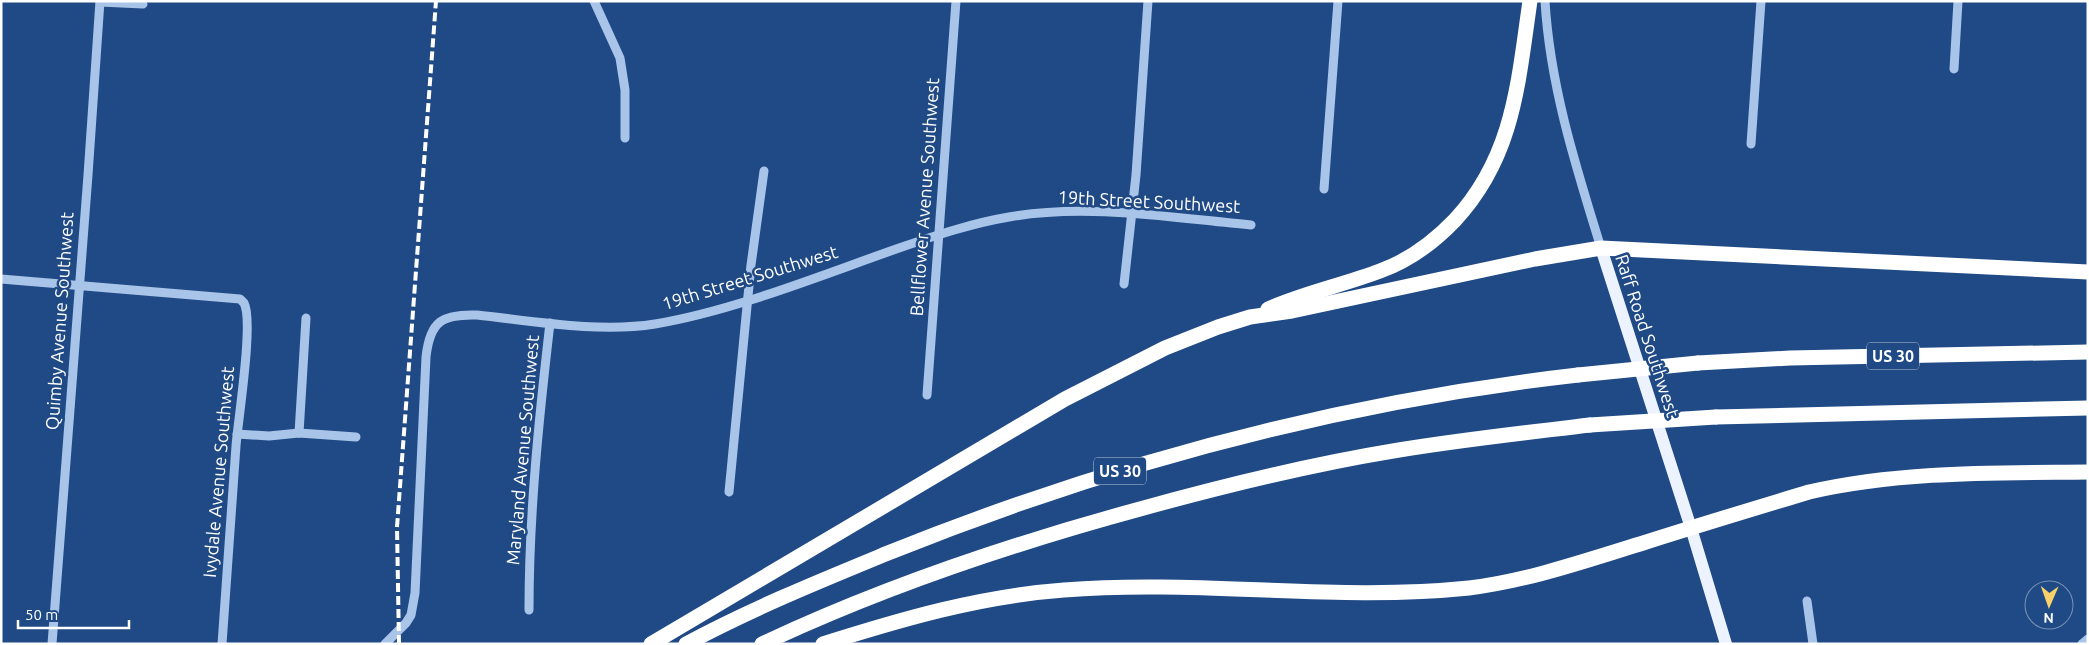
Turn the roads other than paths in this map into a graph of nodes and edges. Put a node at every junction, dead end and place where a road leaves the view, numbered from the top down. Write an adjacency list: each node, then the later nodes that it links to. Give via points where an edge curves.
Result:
1 (594, 1): 12 (street, via 620,58 625,90)
2 (956, 1): 18 (street, Bellflower Avenue Southwest)
3 (1148, 1): 16 (street)
4 (1338, 1): 15 (street)
5 (1530, 1): 25 (highway, via 1520,70 1504,140 1482,188 1464,210 1434,240 1402,261)
6 (1545, 1): 19 (street, Raff Road Southwest, via 1563,119)
7 (1762, 1): 13 (street)
8 (1958, 1): 11 (street)
9 (100, 2): 10 (street); 23 (street, Quimby Avenue Southwest)
10 (143, 4)
11 (1954, 70)
12 (625, 138)
13 (1751, 144)
14 (764, 171): 24 (street)
15 (1324, 189)
16 (1132, 215): 17 (street, 19th Street Southwest); 18 (street, 19th Street Southwest, via 1086,212 1030,214); 22 (street)
17 (1251, 225)
18 (938, 235): 24 (street, 19th Street Southwest); 29 (street, Bellflower Avenue Southwest)
19 (1601, 248): 20 (highway); 25 (highway); 36 (main road, Raff Road Southwest)
20 (2088, 272)
21 (1, 280): 23 (street)
22 (1124, 284)
23 (79, 285): 32 (street, Ivydale Avenue Southwest, via 240,299 244,302 248,316 247,338); 40 (street, Quimby Avenue Southwest)
24 (748, 300): 27 (street, 19th Street Southwest, via 654,324); 35 (street)
25 (1250, 317): 43 (highway, via 1164,348 1065,399)
26 (306, 318): 31 (street)
27 (550, 323): 38 (street, Maryland Avenue Southwest, via 533,487); 42 (street, 19th Street Southwest, via 458,314 441,320 430,336 426,358 415,593 411,614)
28 (2088, 352): 44 (highway, US 30, bridge, via 1698,363 1512,383 1357,410 1251,434 1084,481 936,534 824,579)
29 (927, 395)
30 (2088, 408): 45 (highway, US 30, bridge, via 1716,417 1590,425 1391,451 1186,496 1080,525 889,590)
31 (298, 433): 32 (street, via 269,436); 33 (street)
32 (237, 434): 41 (street, Ivydale Avenue Southwest)
33 (356, 437)
34 (2088, 472): 36 (highway, via 1954,474 1875,480 1809,492)
35 (729, 492)
36 (1691, 528): 46 (highway, via 1536,575 1475,587 1352,593 1164,588 1064,590 1007,596 943,609); 47 (main road, Raff Road Southwest)
37 (1807, 601): 48 (street)
38 (529, 610)
39 (2088, 639): 49 (street)
40 (52, 644)
41 (222, 644)
42 (385, 644)
43 (651, 644)
44 (686, 644)
45 (762, 644)
46 (823, 644)
47 (1726, 644)
48 (1813, 644)
49 (2082, 644)

